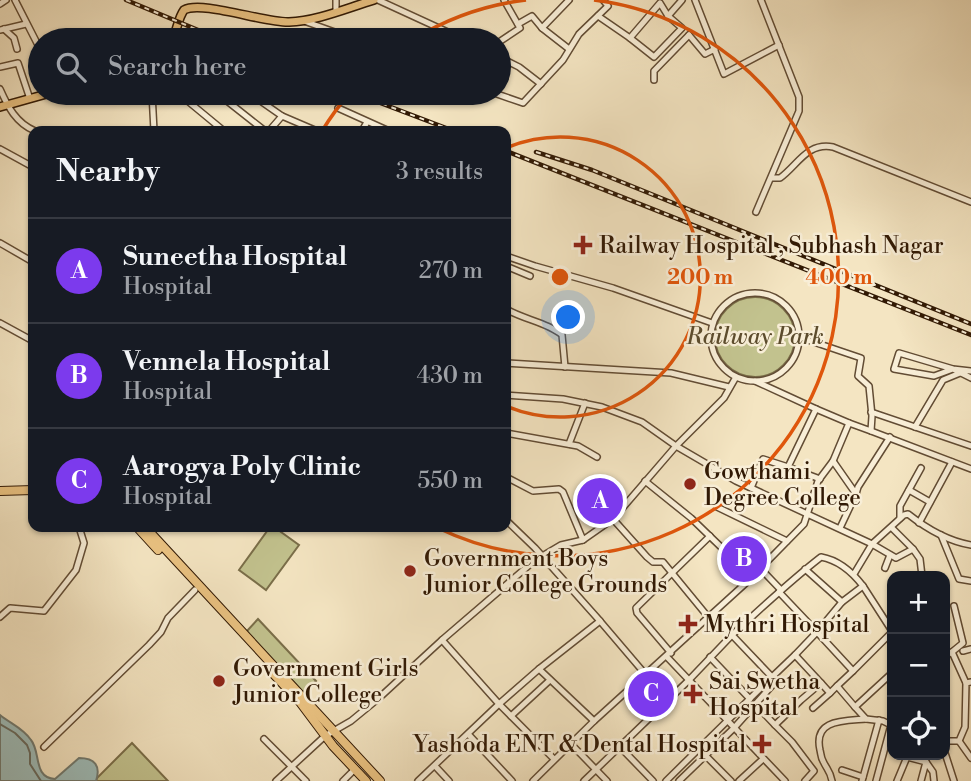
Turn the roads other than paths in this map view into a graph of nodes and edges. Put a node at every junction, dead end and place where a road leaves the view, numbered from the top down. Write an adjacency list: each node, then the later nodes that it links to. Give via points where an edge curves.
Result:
1 (6, 0): 13 (street)
2 (16, 0): 18 (street)
3 (337, 0): 14 (street)
4 (376, 0): 14 (main road); 23 (street)
5 (504, 0): 19 (street)
6 (569, 0): 24 (street)
7 (603, 0): 15 (street, via 608,6)
8 (682, 0): 16 (street)
9 (695, 0): 32 (street)
10 (761, 0): 30 (street)
11 (659, 1): 16 (street); 29 (street)
12 (191, 3): 17 (main road, via 218,3 267,19); 21 (main road)
13 (0, 4)
14 (335, 11): 17 (main road)
15 (598, 16): 29 (street); 33 (street)
16 (668, 16): 25 (street)
17 (301, 20): 22 (street)
18 (26, 24): 20 (street); 26 (street)
19 (518, 24): 24 (street, via 532,16); 27 (street, via 520,28)
20 (28, 28)
21 (177, 28)
22 (323, 28)
23 (438, 28)
24 (542, 28): 33 (street)
25 (682, 28): 28 (street); 29 (street, via 654,57)
26 (2, 29): 31 (street, via 14,38)
27 (511, 34)
28 (689, 35): 32 (street, via 705,54); 36 (street, via 654,71)
29 (630, 38)
30 (779, 45): 32 (street, via 724,74); 60 (street, via 800,97 799,111)
31 (17, 49)
32 (715, 49)
33 (569, 50): 37 (street)
34 (511, 63): 37 (street)
35 (0, 67): 39 (street, via 19,63)
36 (654, 80)
37 (541, 84): 40 (street, via 523,103)
38 (0, 89): 46 (street)
39 (28, 92)
40 (511, 99)
41 (28, 100): 46 (main road)
42 (153, 105): 50 (street)
43 (193, 105): 51 (street)
44 (233, 105): 52 (street)
45 (267, 105): 48 (street)
46 (4, 106): 57 (street)
47 (338, 108): 49 (street)
48 (282, 116): 53 (street); 54 (street)
49 (367, 122): 55 (street); 56 (street)
50 (154, 126)
51 (218, 126)
52 (260, 126)
53 (272, 126)
54 (305, 126)
55 (365, 126)
56 (377, 126)
57 (28, 127)
58 (0, 149): 59 (street)
59 (28, 164)
60 (772, 177): 61 (street, via 780,178 812,149 824,145); 62 (street)
61 (971, 202)
62 (756, 212)
63 (0, 243): 65 (street)
64 (511, 258): 70 (street)
65 (28, 259)
66 (511, 268): 67 (street)
67 (530, 276)
68 (511, 312): 76 (street, via 562,335)
69 (0, 323): 72 (street)
70 (712, 323): 71 (street, via 727,302 739,295 761,293 790,310); 80 (street, via 714,354)
71 (799, 337): 73 (street); 82 (street, via 791,363 781,373)
72 (28, 338)
73 (861, 358): 74 (street); 87 (street, via 858,376 869,386)
74 (870, 361)
75 (511, 363): 76 (street)
76 (565, 367): 83 (street, via 671,373)
77 (953, 369): 77 (street, via 934,376 894,369 899,353); 78 (street); 79 (street)
78 (971, 371)
79 (960, 373): 81 (street); 89 (street, via 943,380)
80 (736, 377): 82 (street); 83 (street)
81 (971, 378)
82 (755, 381): 86 (street)
83 (729, 387): 94 (street, via 724,398)
84 (511, 396): 85 (street)
85 (585, 403): 93 (street); 94 (street, via 642,422)
86 (816, 409): 88 (street); 99 (street)
87 (872, 412): 89 (street); 90 (street)
88 (849, 423): 90 (street); 97 (street)
89 (915, 427): 95 (street)
90 (871, 430): 92 (street)
91 (511, 434): 93 (street)
92 (890, 438): 98 (street); 109 (street)
93 (569, 444): 96 (street)
94 (676, 446): 104 (street); 105 (street)
95 (971, 446)
96 (597, 457)
97 (833, 461): 102 (street); 109 (street)
98 (953, 462): 101 (street); 110 (street)
99 (788, 467): 102 (street); 105 (street, via 764,459)
100 (921, 468): 106 (street)
101 (971, 469)
102 (820, 479): 112 (street)
103 (511, 480): 124 (street, via 533,491 563,492)
104 (645, 481): 114 (street); 123 (street)
105 (751, 488): 112 (street)
106 (909, 490): 110 (street); 113 (street, via 900,506)
107 (28, 492): 108 (highway)
108 (0, 494)
109 (856, 494): 118 (street)
110 (930, 502): 115 (street)
111 (717, 507): 125 (street)
112 (808, 510): 118 (street); 125 (street, via 804,524)
113 (901, 518): 115 (street, via 908,514); 117 (street)
114 (613, 519): 124 (street); 135 (street, via 647,557 663,562)
115 (919, 523): 122 (street)
116 (511, 525): 129 (street)
117 (892, 527): 126 (street); 128 (street)
118 (840, 528): 126 (street)
119 (81, 532): 145 (street, via 84,543 76,570 44,611)
120 (142, 532): 140 (highway)
121 (150, 532): 184 (highway)
122 (941, 535): 127 (street); 138 (street, via 959,579)
123 (710, 536): 135 (street); 137 (street)
124 (583, 540): 129 (street)
125 (787, 541): 131 (street)
126 (872, 544): 130 (street); 136 (street)
127 (971, 545)
128 (912, 549): 130 (street, via 896,558); 134 (street)
129 (541, 555): 148 (street); 153 (street)
130 (890, 555): 132 (street)
131 (760, 568): 137 (street); 141 (street)
132 (885, 568)
133 (805, 569): 136 (street, via 821,557); 141 (street); 142 (street)
134 (921, 571)
135 (673, 573): 146 (street); 157 (street, via 636,608)
136 (854, 574): 139 (street)
137 (752, 576): 146 (street)
138 (971, 581)
139 (863, 586): 142 (street); 149 (street)
140 (195, 590): 186 (highway, via 300,702); 192 (street, via 149,645)
141 (780, 591): 150 (street); 152 (street)
142 (842, 602): 150 (street)
143 (0, 606): 145 (street)
144 (954, 606): 156 (street, via 963,643)
145 (10, 608): 147 (street)
146 (711, 616): 152 (street); 157 (street)
147 (0, 617)
148 (600, 621): 160 (street); 162 (street)
149 (887, 624)
150 (817, 632): 158 (street); 161 (street)
151 (890, 634): 161 (street)
152 (732, 635): 159 (street); 164 (street)
153 (442, 640): 172 (street); 184 (street, via 379,698)
154 (971, 649): 155 (street)
155 (963, 651)
156 (952, 652): 168 (street)
157 (669, 655): 162 (street); 166 (street)
158 (795, 655): 164 (street); 167 (street)
159 (710, 657): 166 (street); 171 (street)
160 (539, 669): 165 (street); 172 (street)
161 (853, 671): 169 (street)
162 (646, 675): 179 (street)
163 (887, 678): 174 (street)
164 (774, 679): 171 (street); 173 (street)
165 (550, 680): 176 (street); 179 (street)
166 (689, 680): 180 (street); 193 (street)
167 (821, 683): 170 (street); 182 (street)
168 (968, 683): 190 (street, via 965,727)
169 (837, 686): 170 (street); 174 (street)
170 (830, 693): 175 (street)
171 (750, 699): 180 (street)
172 (499, 704): 176 (street); 185 (street)
173 (756, 705): 182 (street); 183 (street)
174 (855, 707): 177 (street)
175 (813, 708)
176 (512, 716): 198 (street)
177 (866, 719): 178 (street); 228 (street, via 837,722 817,737)
178 (879, 720): 181 (street); 209 (street)
179 (594, 721): 191 (street)
180 (728, 721): 183 (street); 195 (street)
181 (887, 722)
182 (775, 726): 227 (street, via 814,771)
183 (734, 727): 196 (street); 199 (street)
184 (334, 730): 186 (street); 215 (highway)
185 (469, 734): 205 (street); 218 (street)
186 (325, 736): 204 (street); 206 (highway)
187 (264, 739): 204 (street)
188 (887, 741): 194 (street)
189 (950, 741): 190 (street)
190 (959, 741): 197 (street)
191 (572, 746): 198 (street); 208 (street)
192 (44, 747)
193 (620, 747): 208 (street); 222 (street)
194 (885, 748): 229 (street)
195 (699, 749): 196 (street); 223 (street)
196 (705, 755): 224 (street); 225 (street)
197 (971, 758)
198 (554, 759): 219 (street)
199 (764, 759): 210 (street); 226 (street)
200 (903, 760): 230 (street)
201 (919, 760): 203 (street)
202 (947, 760): 233 (street)
203 (926, 762): 231 (street); 232 (street)
204 (292, 766): 211 (street); 212 (street)
205 (435, 766): 216 (street); 217 (street)
206 (355, 769): 213 (street); 214 (highway)
207 (842, 769): 209 (street)
208 (596, 770): 220 (street); 221 (street)
209 (863, 779)
210 (742, 780)
211 (276, 781)
212 (306, 781)
213 (343, 781)
214 (366, 781)
215 (380, 781)
216 (418, 781)
217 (449, 781)
218 (512, 781)
219 (533, 781)
220 (584, 781)
221 (607, 781)
222 (653, 781)
223 (666, 781)
224 (679, 781)
225 (731, 781)
226 (785, 781)
227 (804, 781)
228 (832, 781)
229 (876, 781)
230 (897, 781)
231 (921, 781)
232 (934, 781)
233 (954, 781)

